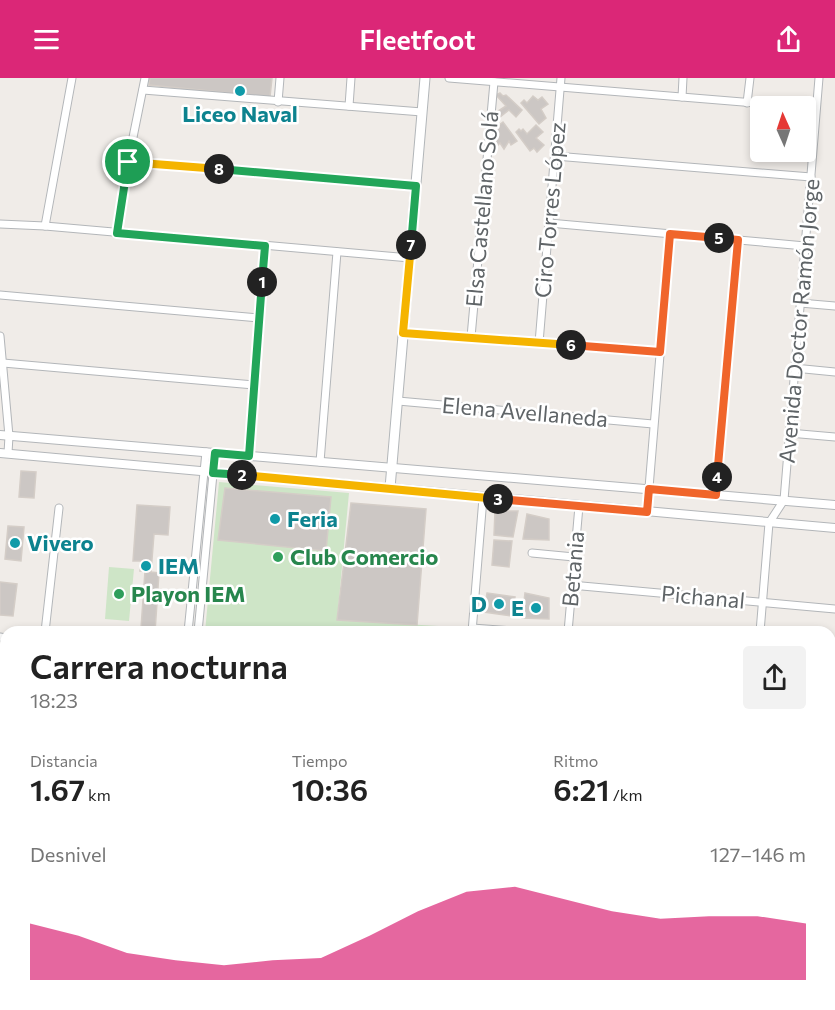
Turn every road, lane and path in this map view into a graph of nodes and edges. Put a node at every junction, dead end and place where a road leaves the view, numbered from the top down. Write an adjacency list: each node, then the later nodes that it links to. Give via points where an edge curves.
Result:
1 (72, 78): 28 (street)
2 (145, 78): 13 (street)
3 (280, 78): 15 (street)
4 (351, 78): 18 (street)
5 (425, 78): 20 (main road)
6 (449, 78): 11 (street)
7 (561, 78): 12 (street, Ciro Torres López)
8 (683, 78): 14 (street)
9 (750, 78): 16 (street)
10 (819, 78): 19 (street, Avenida Doctor Ramón Jorge)
11 (494, 82): 12 (street); 42 (street, Elsa Castellano Solá)
12 (560, 87): 14 (street); 21 (street, Ciro Torres López)
13 (143, 90): 15 (street); 22 (street)
14 (682, 97): 16 (street)
15 (278, 102): 18 (street)
16 (747, 103): 17 (street)
17 (750, 103)
18 (349, 106): 20 (street)
19 (816, 109)
20 (422, 112): 25 (main road)
21 (555, 156): 24 (street); 26 (street, Ciro Torres López)
22 (128, 162): 25 (street); 29 (street)
23 (812, 162): 24 (street, Avenida Doctor Ramón Jorge)
24 (811, 177): 33 (street, Avenida Doctor Ramón Jorge)
25 (416, 186): 35 (main road)
26 (549, 223): 30 (street); 43 (street, Ciro Torres López)
27 (0, 224): 28 (street)
28 (45, 226): 29 (street)
29 (117, 233): 32 (street)
30 (670, 234): 31 (street); 44 (street)
31 (738, 240): 33 (street); 62 (street)
32 (265, 246): 34 (street); 39 (street)
33 (805, 246): 37 (street, Avenida Doctor Ramón Jorge)
34 (337, 252): 35 (street); 57 (street)
35 (410, 258): 40 (main road)
36 (0, 295): 39 (street)
37 (800, 303): 38 (street); 46 (street, Avenida Doctor Ramón Jorge)
38 (835, 306)
39 (259, 318): 48 (street)
40 (403, 333): 42 (street); 49 (main road)
41 (0, 336): 45 (street)
42 (471, 337): 43 (street)
43 (539, 343): 44 (street)
44 (660, 352): 50 (street)
45 (3, 363): 48 (street); 52 (street)
46 (794, 368): 47 (street); 51 (street, Avenida Doctor Ramón Jorge)
47 (835, 372)
48 (254, 385): 56 (street)
49 (398, 401): 50 (street, Elena Avellaneda); 58 (main road)
50 (653, 424): 61 (street)
51 (789, 433): 53 (street); 64 (street, Avenida Doctor Ramón Jorge)
52 (4, 435): 54 (street); 55 (street)
53 (835, 437)
54 (4, 453): 59 (street)
55 (211, 453): 56 (street); 59 (street)
56 (249, 456): 57 (street)
57 (320, 462): 58 (street)
58 (392, 468): 60 (main road); 61 (street)
59 (209, 472): 60 (street); 77 (street); 78 (street)
60 (390, 488): 63 (street)
61 (649, 489): 62 (street); 68 (street)
62 (716, 495): 64 (street)
63 (483, 498): 66 (street); 79 (street)
64 (784, 500): 65 (street); 69 (street, Avenida Doctor Ramón Jorge)
65 (835, 505)
66 (579, 506): 68 (street); 72 (street, Betania)
67 (59, 508): 76 (street)
68 (647, 512): 69 (street)
69 (769, 523): 70 (street); 74 (street)
70 (835, 528)
71 (532, 553): 72 (street)
72 (574, 557): 73 (street, Betania)
73 (571, 585): 74 (street, Pichanal); 80 (street, Betania)
74 (762, 602): 75 (street, Pichanal); 81 (street)
75 (835, 609)
76 (46, 626)
77 (189, 626)
78 (198, 626)
79 (472, 626)
80 (568, 626)
81 (760, 626)

